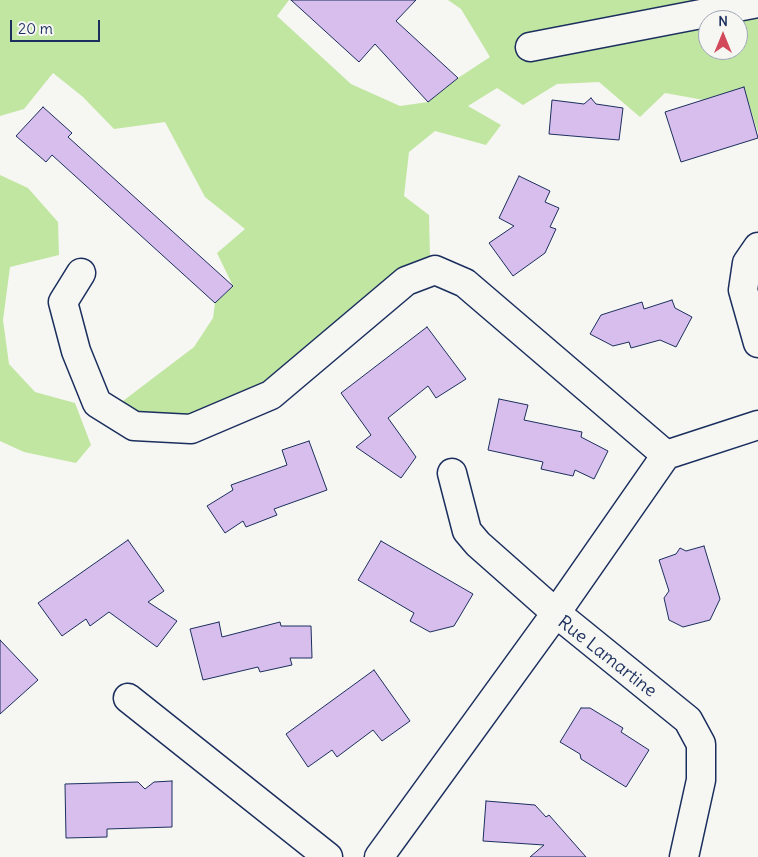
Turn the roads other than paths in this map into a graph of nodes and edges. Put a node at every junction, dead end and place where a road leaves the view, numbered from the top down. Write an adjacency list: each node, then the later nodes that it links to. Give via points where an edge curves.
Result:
1 (758, 3): 2 (street)
2 (530, 47)
3 (758, 247): 5 (street, via 747,263 743,290)
4 (81, 273): 7 (street, via 63,302 76,351 97,403 134,426 191,429 271,395 406,281 435,270 465,283)
5 (758, 344)
6 (758, 425): 7 (street)
7 (666, 454): 9 (street)
8 (452, 473): 9 (street, via 467,531)
9 (556, 613): 12 (street, Rue Lamartine); 13 (street, Rue Lamartine, via 688,720 701,744 701,780)
10 (128, 698): 11 (street)
11 (328, 857)
12 (380, 857)
13 (684, 857)

